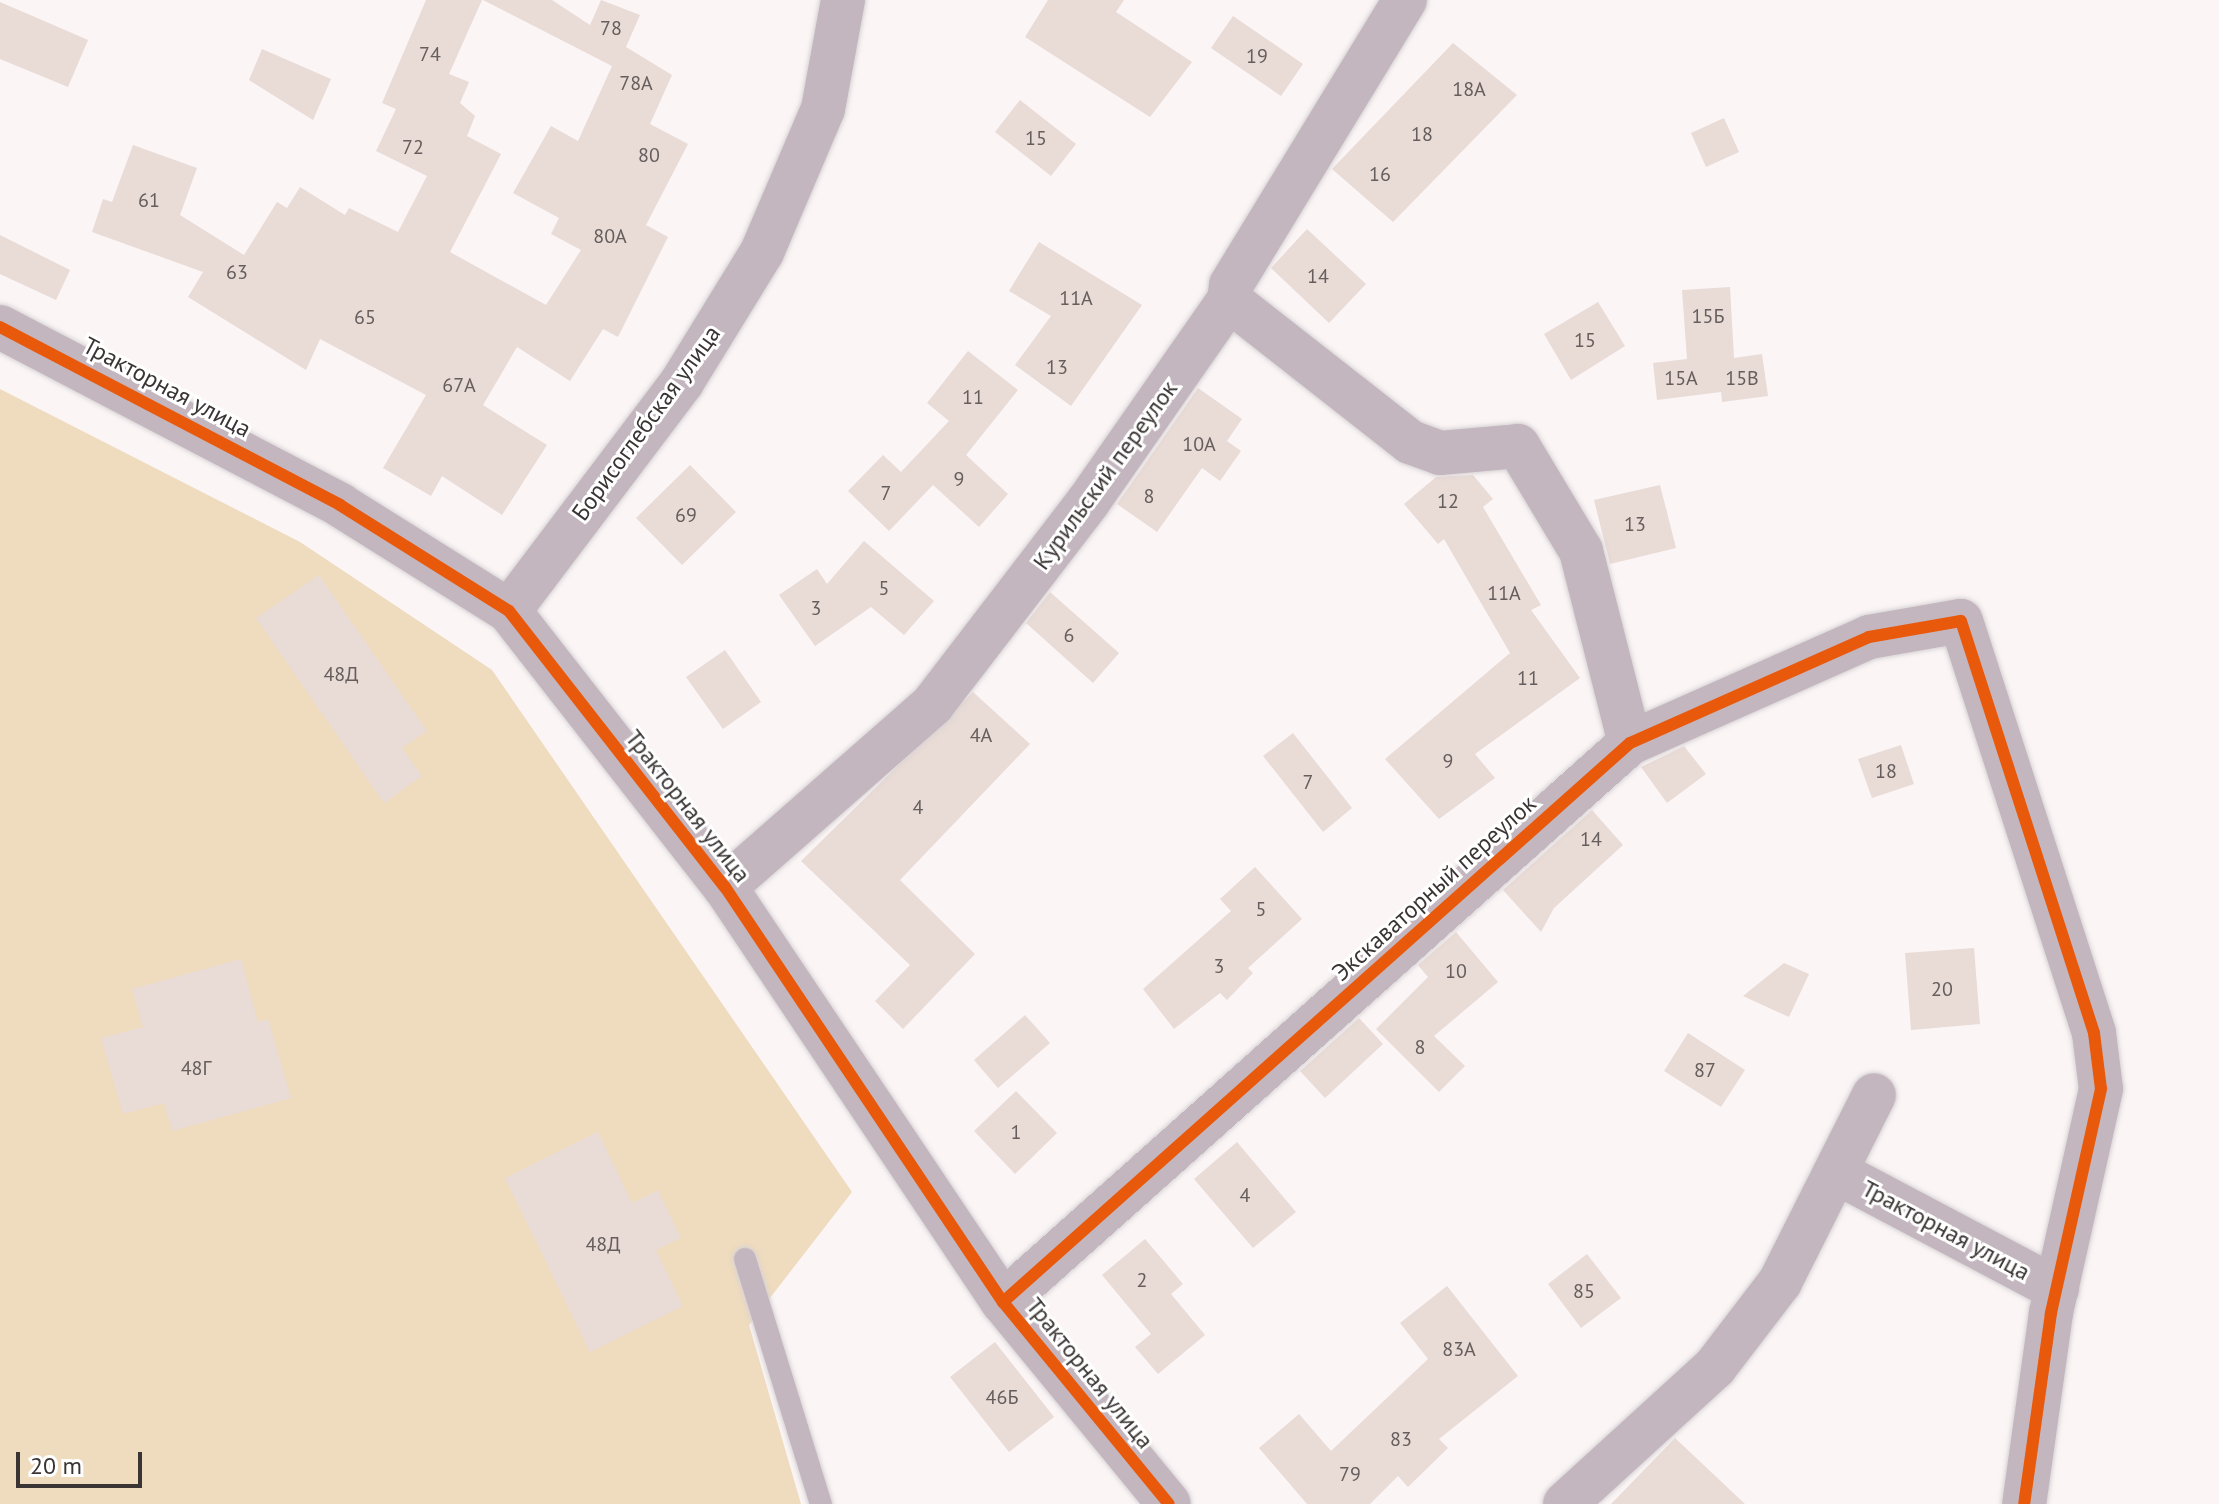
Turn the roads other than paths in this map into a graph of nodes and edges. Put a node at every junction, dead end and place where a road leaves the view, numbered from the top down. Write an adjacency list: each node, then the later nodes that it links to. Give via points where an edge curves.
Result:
1 (843, 0): 5 (street, Борисоглебская улица, via 823,109 762,252 682,382)
2 (1405, 0): 3 (street, Курильский переулок, via 1231,285)
3 (1229, 300): 6 (street, via 1410,442 1440,453 1518,446 1581,551); 7 (street, Курильский переулок, via 933,704)
4 (0, 327): 5 (street, Тракторная улица, via 326,497)
5 (509, 611): 7 (street, Тракторная улица)
6 (1630, 743): 11 (street, Экскаваторный переулок, via 1869,637 1961,621 2094,1033 2101,1089); 12 (street, Экскаваторный переулок)
7 (725, 887): 12 (street, Тракторная улица)
8 (1874, 1095): 9 (street, Тракторная улица)
9 (1836, 1172): 11 (street, Тракторная улица); 15 (street, Тракторная улица, via 1780,1282 1715,1367)
10 (745, 1259): 13 (lane)
11 (2057, 1289): 16 (street)
12 (1003, 1302): 14 (street, Тракторная улица)
13 (821, 1504)
14 (1169, 1504)
15 (1565, 1504)
16 (2024, 1504)

